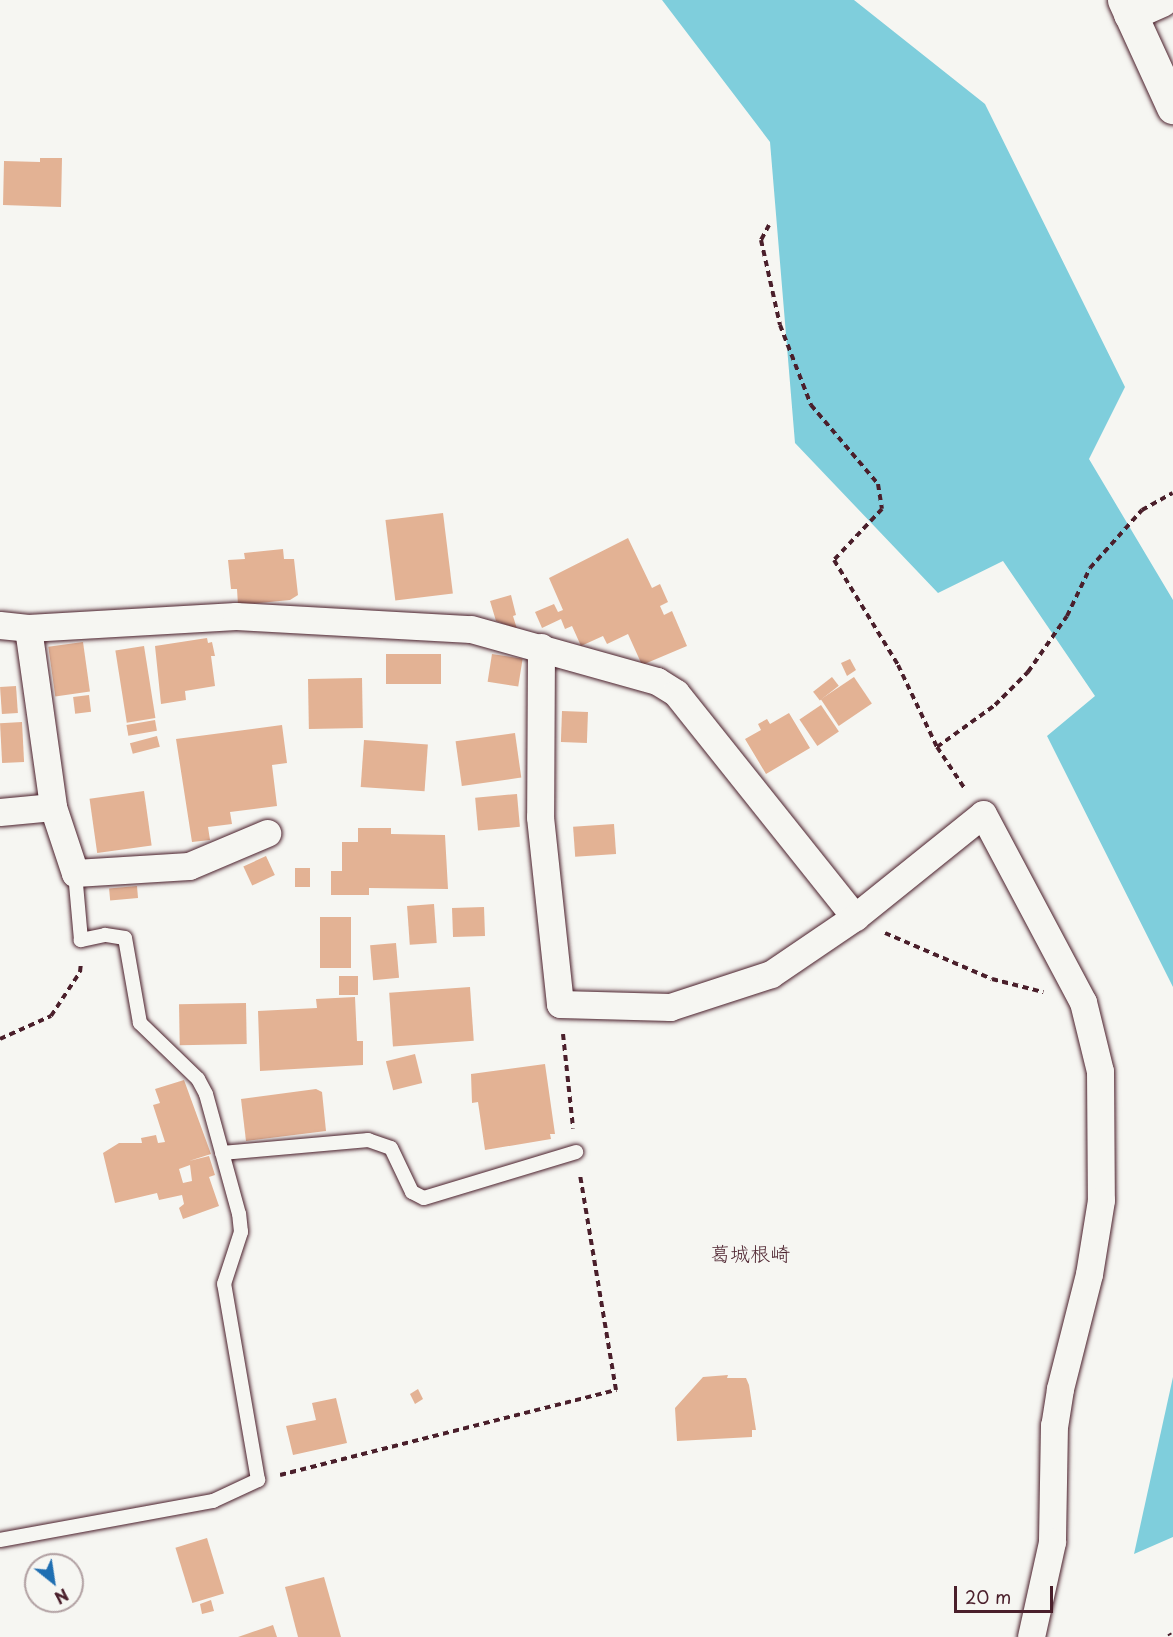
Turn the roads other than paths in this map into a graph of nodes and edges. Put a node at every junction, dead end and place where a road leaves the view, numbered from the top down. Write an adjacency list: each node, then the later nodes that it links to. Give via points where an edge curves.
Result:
1 (1161, 0): 2 (main road)
2 (1127, 7): 3 (main road)
3 (1173, 108)
4 (0, 626): 5 (street)
5 (28, 628): 6 (street, via 236,616 471,629); 7 (street)
6 (541, 648): 11 (street, via 657,681 676,693); 11 (street, via 540,818 560,1004 670,1007 771,974)
7 (53, 807): 8 (street); 10 (street)
8 (0, 812)
9 (267, 833): 10 (street, via 189,866)
10 (75, 873): 13 (lane, via 81,940 105,935 126,938 140,1023 198,1079)
11 (855, 917): 15 (street, via 983,814 1083,1002 1100,1071 1101,1200 1089,1274 1054,1425 1053,1532)
12 (576, 1152): 13 (lane, via 424,1198 412,1192 391,1148 368,1140)
13 (222, 1153): 14 (lane, via 241,1232 224,1284 258,1480 213,1501)
14 (0, 1540)
15 (1031, 1637)

